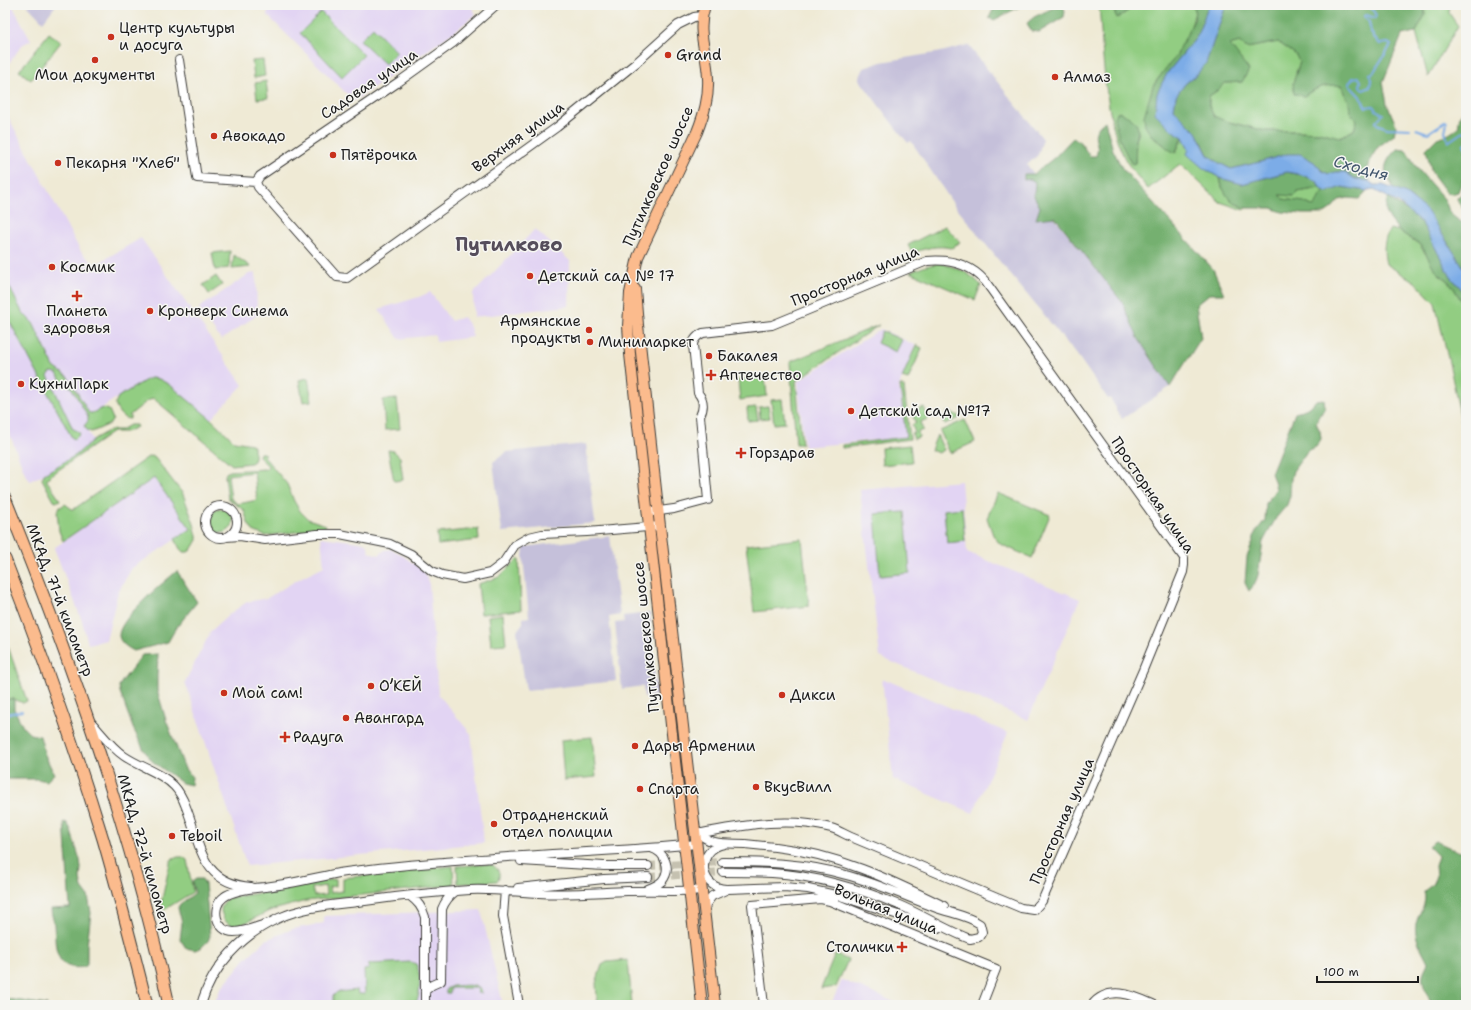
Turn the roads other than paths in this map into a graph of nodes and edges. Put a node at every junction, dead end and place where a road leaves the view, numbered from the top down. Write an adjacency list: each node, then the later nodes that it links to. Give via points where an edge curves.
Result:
1 (496, 5): 5 (street, Садовая улица, via 452,44 260,176)
2 (705, 5): 3 (main road, Путилковское шоссе)
3 (701, 16): 5 (street, Верхняя улица, via 678,25 557,127 347,278 337,276); 6 (main road, Путилковское шоссе, via 701,34 708,77 705,111)
4 (179, 60): 5 (street, via 197,178)
5 (256, 182)
6 (635, 265): 8 (main road, Путилковское шоссе, via 635,294); 9 (main road, Путилковское шоссе, via 628,326)
7 (5, 498): 16 (highway, МКАД, 71-й километр)
8 (658, 511): 9 (street, Просторная улица); 11 (main road, Путилковское шоссе); 17 (street, Просторная улица, via 708,500 700,416 703,409 698,393 693,345 698,336 703,333 772,325 928,261 948,261 967,267 983,279 1184,558 1183,572 1143,670 1042,900 1034,910 1021,908 832,828 792,822 750,824)
9 (648, 512): 12 (main road, Путилковское шоссе)
10 (238, 523): 13 (street, via 232,534); 13 (street, via 233,510 225,505 215,506 207,514 205,520 209,532 220,538); 14 (street, via 243,531)
11 (660, 526): 12 (street); 17 (main road, Путилковское шоссе)
12 (649, 527): 14 (street, via 529,537 515,545 503,563 490,573 463,579 432,571 401,548 353,536 332,534); 19 (main road, Путилковское шоссе)
13 (226, 537): 14 (street)
14 (254, 539)
15 (5, 559): 39 (highway, via 65,721 102,838)
16 (87, 717): 26 (street, via 123,755 160,775 181,794 202,853 209,867 218,876 237,884); 40 (highway, МКАД, 72-й километр, via 140,888)
17 (697, 835): 18 (street, via 710,841); 19 (street); 29 (main road, Путилковское шоссе)
18 (727, 844): 27 (street, via 713,849 706,856 704,865 705,874 710,882 718,888); 35 (street, via 807,851 852,864)
19 (684, 845): 20 (street); 32 (main road, Путилковское шоссе)
20 (649, 847): 21 (street); 31 (street, via 661,853 667,870 661,882)
21 (491, 859): 23 (street); 26 (street, via 344,873)
22 (722, 862): 35 (street, via 772,862 844,874)
23 (648, 866)
24 (723, 872): 37 (street, via 773,873 841,885 870,893)
25 (648, 877): 28 (street)
26 (257, 887): 36 (street, via 226,895 221,899 216,910 218,920 223,928 234,932)
27 (728, 889): 34 (street, via 712,896); 37 (street, via 808,889 840,896)
28 (501, 890): 30 (street); 31 (street, via 540,893); 43 (street, via 503,916)
29 (702, 890): 32 (street); 34 (main road, Путилковское шоссе)
30 (456, 891): 33 (street); 38 (street, via 444,903 442,909 441,981)
31 (643, 891): 32 (street)
32 (689, 891): 44 (main road, Путилковское шоссе)
33 (410, 896): 36 (street, via 319,907); 38 (street, via 417,901 425,917)
34 (705, 910): 45 (main road, Путилковское шоссе)
35 (970, 919): 37 (street, via 980,924 982,932 976,939)
36 (269, 923): 41 (street, via 242,942 221,964)
37 (968, 938)
38 (425, 991): 42 (street)
39 (146, 1005)
40 (169, 1005)
41 (200, 1005)
42 (425, 1005)
43 (519, 1005)
44 (702, 1005)
45 (715, 1005)
46 (764, 1005): 47 (street, Вольная улица, via 752,905 821,899 830,900 996,969)
47 (982, 1005)
48 (1092, 1005): 49 (street, via 1102,996 1117,993)
49 (1155, 1005)

